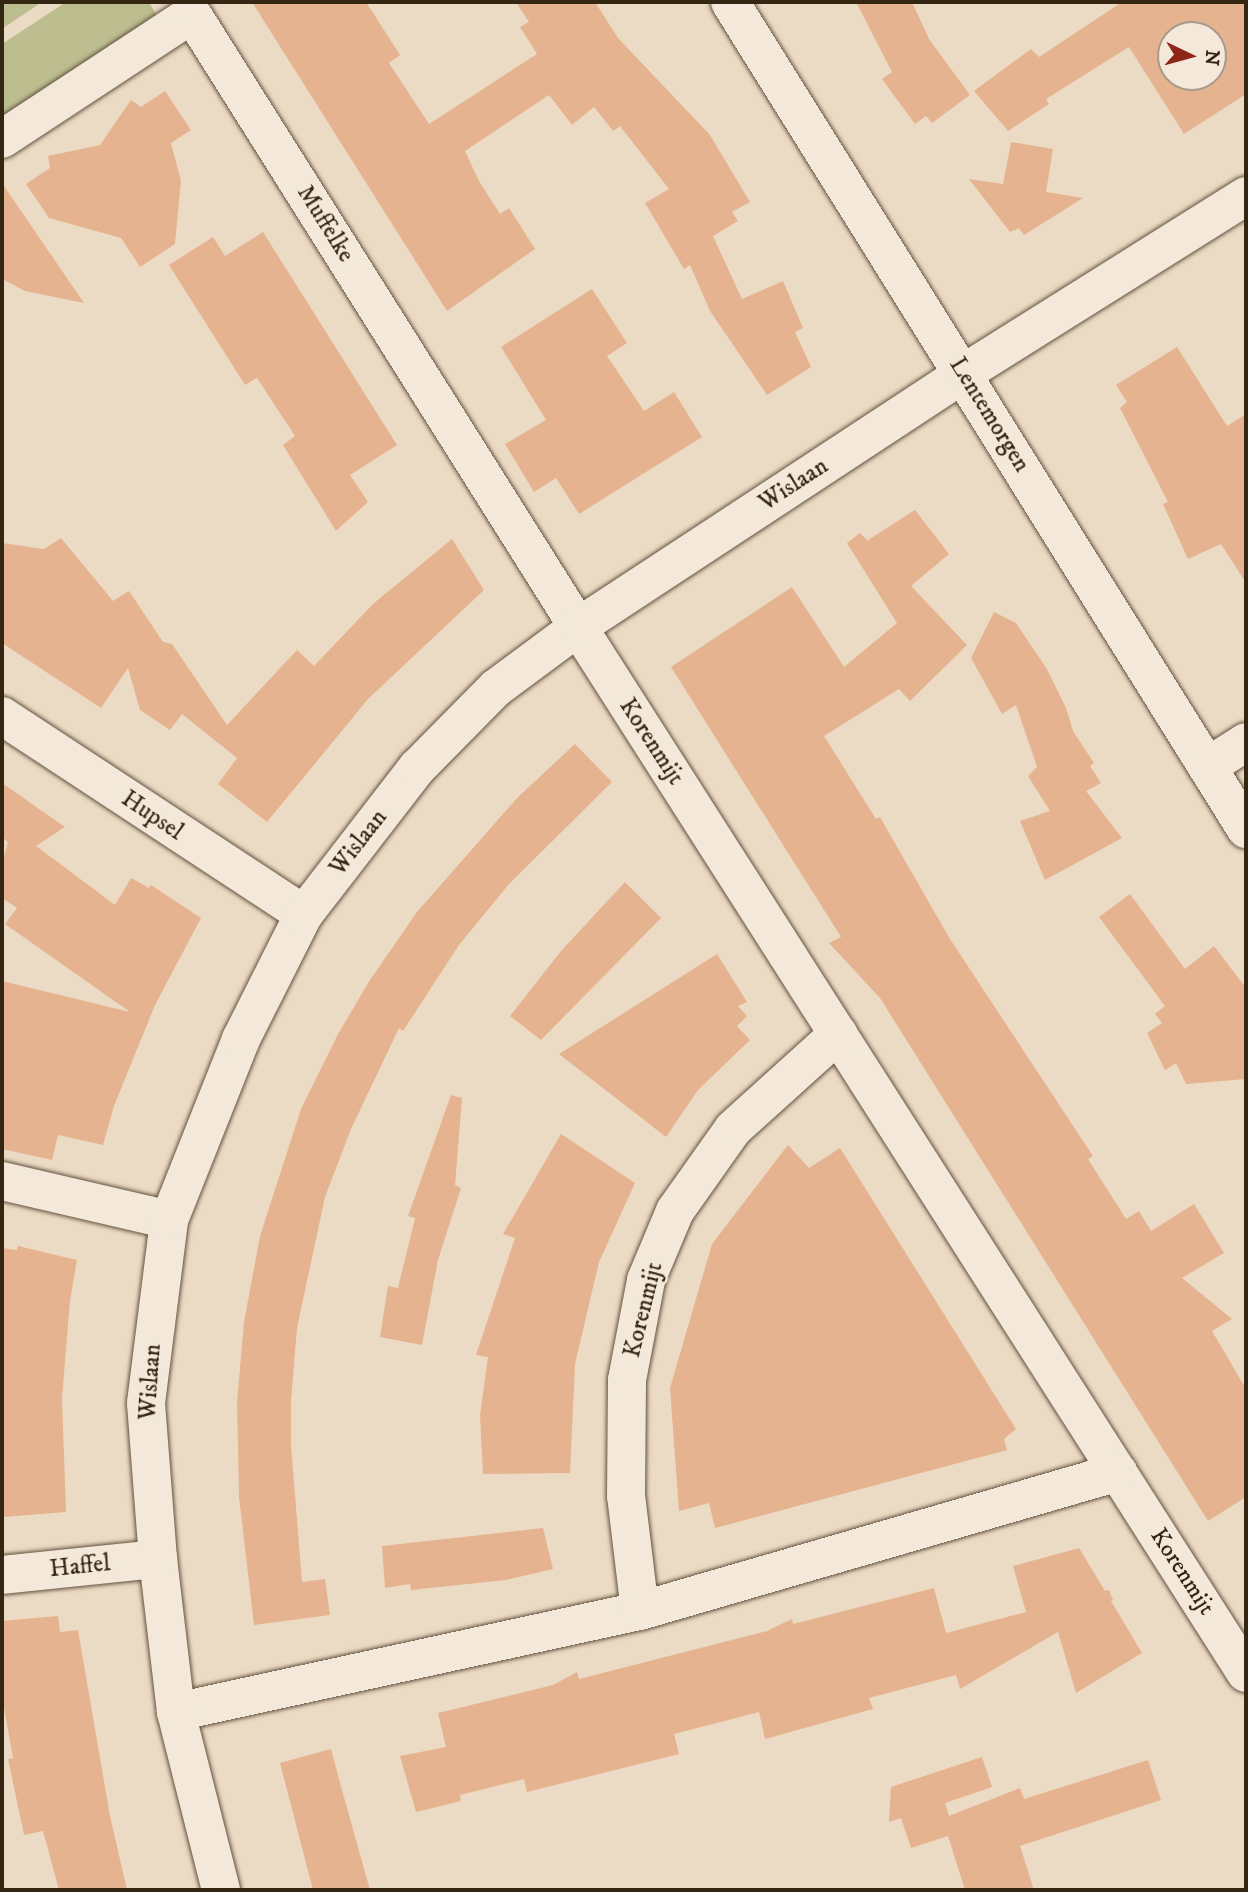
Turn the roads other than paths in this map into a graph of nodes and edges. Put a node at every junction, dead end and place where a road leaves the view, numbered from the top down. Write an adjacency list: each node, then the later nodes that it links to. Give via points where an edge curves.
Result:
1 (730, 2): 4 (street, Lentemorgen)
2 (2, 139): 5 (street, Muffelke, via 192,13)
3 (1246, 196): 4 (street, Wislaan)
4 (964, 373): 5 (street, Wislaan); 8 (street, Lentemorgen)
5 (578, 627): 10 (street, Wislaan, via 496,688 417,768); 11 (street, Korenmijt)
6 (2, 716): 10 (street, Hupsel)
7 (1246, 742): 8 (street)
8 (1207, 767): 9 (street, Lentemorgen)
9 (1246, 829)
10 (304, 914): 13 (street, Wislaan, via 242,1039)
11 (838, 1034): 14 (street, Korenmijt); 17 (street, Korenmijt, via 733,1129 675,1211 646,1280 627,1380 626,1496)
12 (2, 1181): 13 (street)
13 (169, 1220): 15 (street, Wislaan, via 146,1404)
14 (1118, 1472): 17 (street); 18 (street, Korenmijt)
15 (158, 1559): 16 (street, Haffel); 19 (street, Wislaan)
16 (2, 1575)
17 (640, 1611): 19 (street)
18 (1246, 1672)
19 (176, 1712): 20 (street, Wislaan)
20 (221, 1890)

